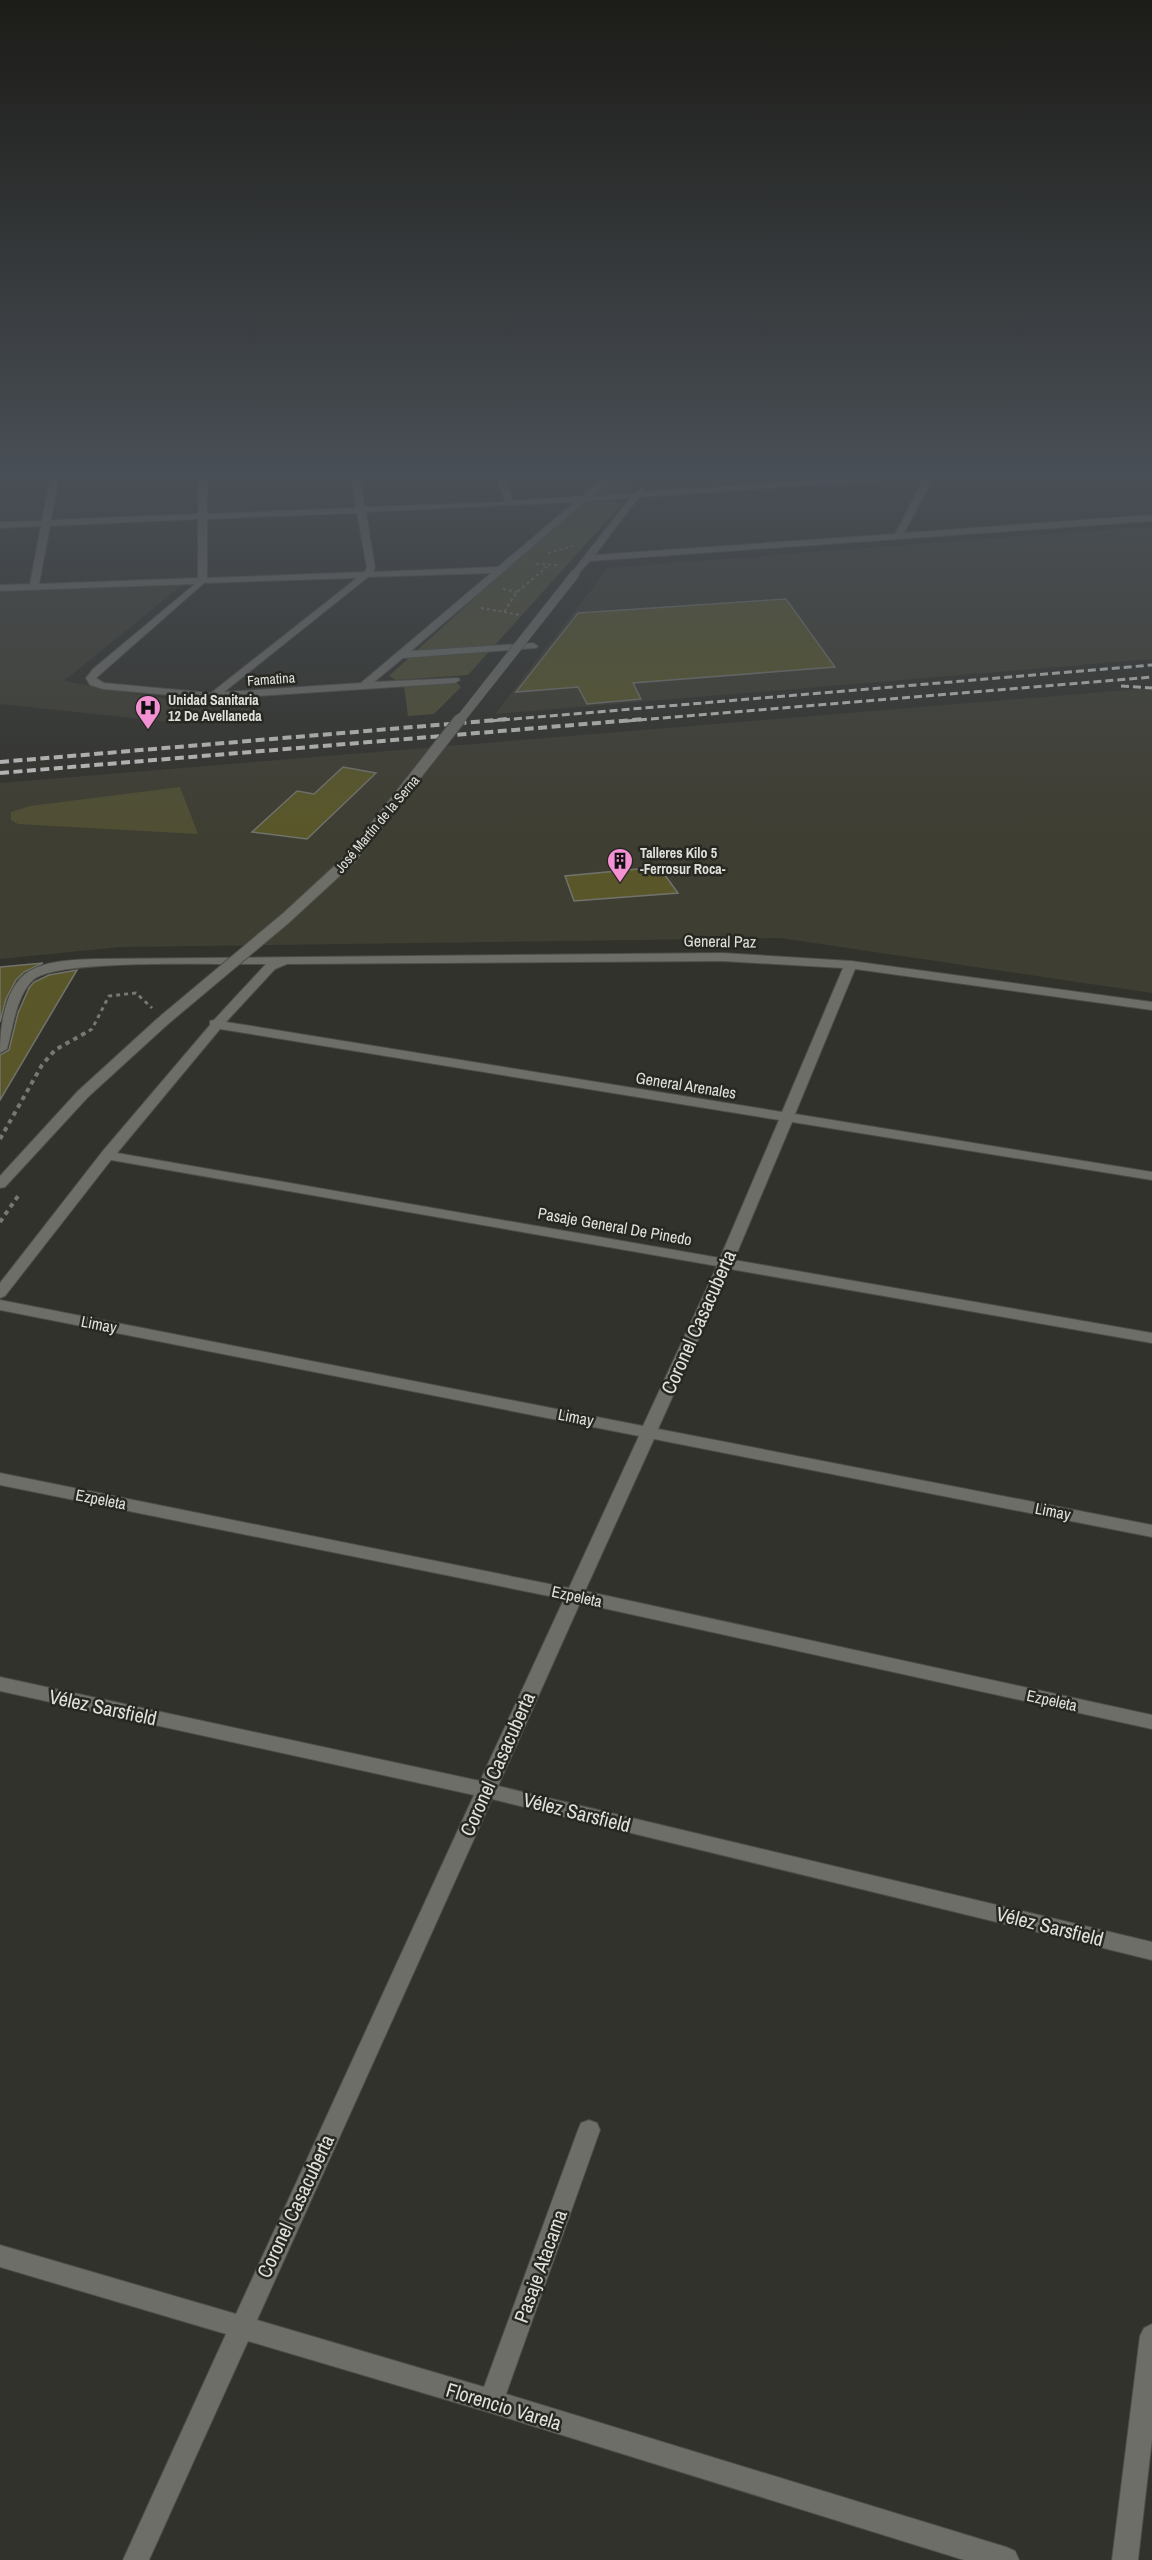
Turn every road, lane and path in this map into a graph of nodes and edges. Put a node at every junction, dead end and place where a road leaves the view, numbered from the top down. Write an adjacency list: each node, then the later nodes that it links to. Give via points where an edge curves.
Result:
1 (193, 590): 11 (street, Famatina, via 91,678 103,686)
2 (346, 590): 11 (street)
3 (475, 590): 6 (street)
4 (519, 590): 6 (path, via 504,612)
5 (562, 590): 22 (street, José Martín de la Serna, bridge, via 350,859 83,1094)
6 (458, 605): 8 (street)
7 (533, 646): 8 (street)
8 (400, 655): 10 (street)
9 (455, 680): 10 (street, Famatina)
10 (363, 687): 11 (street, Famatina)
11 (213, 696)
12 (285, 961): 13 (street, General Paz, via 722,957); 16 (street, via 272,966); 17 (street, General Paz, via 103,962 36,973 20,991)
13 (851, 965): 15 (street, General Paz); 18 (street, Coronel Casacuberta)
14 (136, 993): 19 (path, via 110,996 92,1029 55,1050 42,1065)
15 (1152, 1006)
16 (215, 1024): 18 (street, General Arenales); 20 (street)
17 (0, 1049)
18 (788, 1118): 21 (street, General Arenales); 23 (street, Coronel Casacuberta)
19 (0, 1139)
20 (107, 1155): 23 (street, Pasaje General De Pinedo); 24 (street)
21 (1152, 1176)
22 (0, 1184)
23 (725, 1264): 26 (street, Pasaje General De Pinedo); 27 (street, Coronel Casacuberta)
24 (0, 1293)
25 (0, 1305): 27 (street, Limay)
26 (1152, 1338)
27 (649, 1431): 29 (street, Limay); 30 (street, Coronel Casacuberta)
28 (0, 1479): 30 (street, Ezpeleta)
29 (1152, 1531)
30 (573, 1595): 32 (street, Ezpeleta); 33 (street, Coronel Casacuberta)
31 (0, 1684): 33 (street, Vélez Sarsfield)
32 (1152, 1722)
33 (485, 1790): 34 (street, Vélez Sarsfield); 37 (street, Coronel Casacuberta)
34 (1152, 1951)
35 (589, 2130): 39 (street, Pasaje Atacama)
36 (0, 2256): 37 (street, Florencio Varela)
37 (239, 2328): 39 (street, Florencio Varela); 40 (street, Coronel Casacuberta)
38 (1152, 2336): 42 (street)
39 (491, 2401): 41 (street, Florencio Varela)
40 (136, 2560)
41 (1006, 2560)
42 (1125, 2560)

